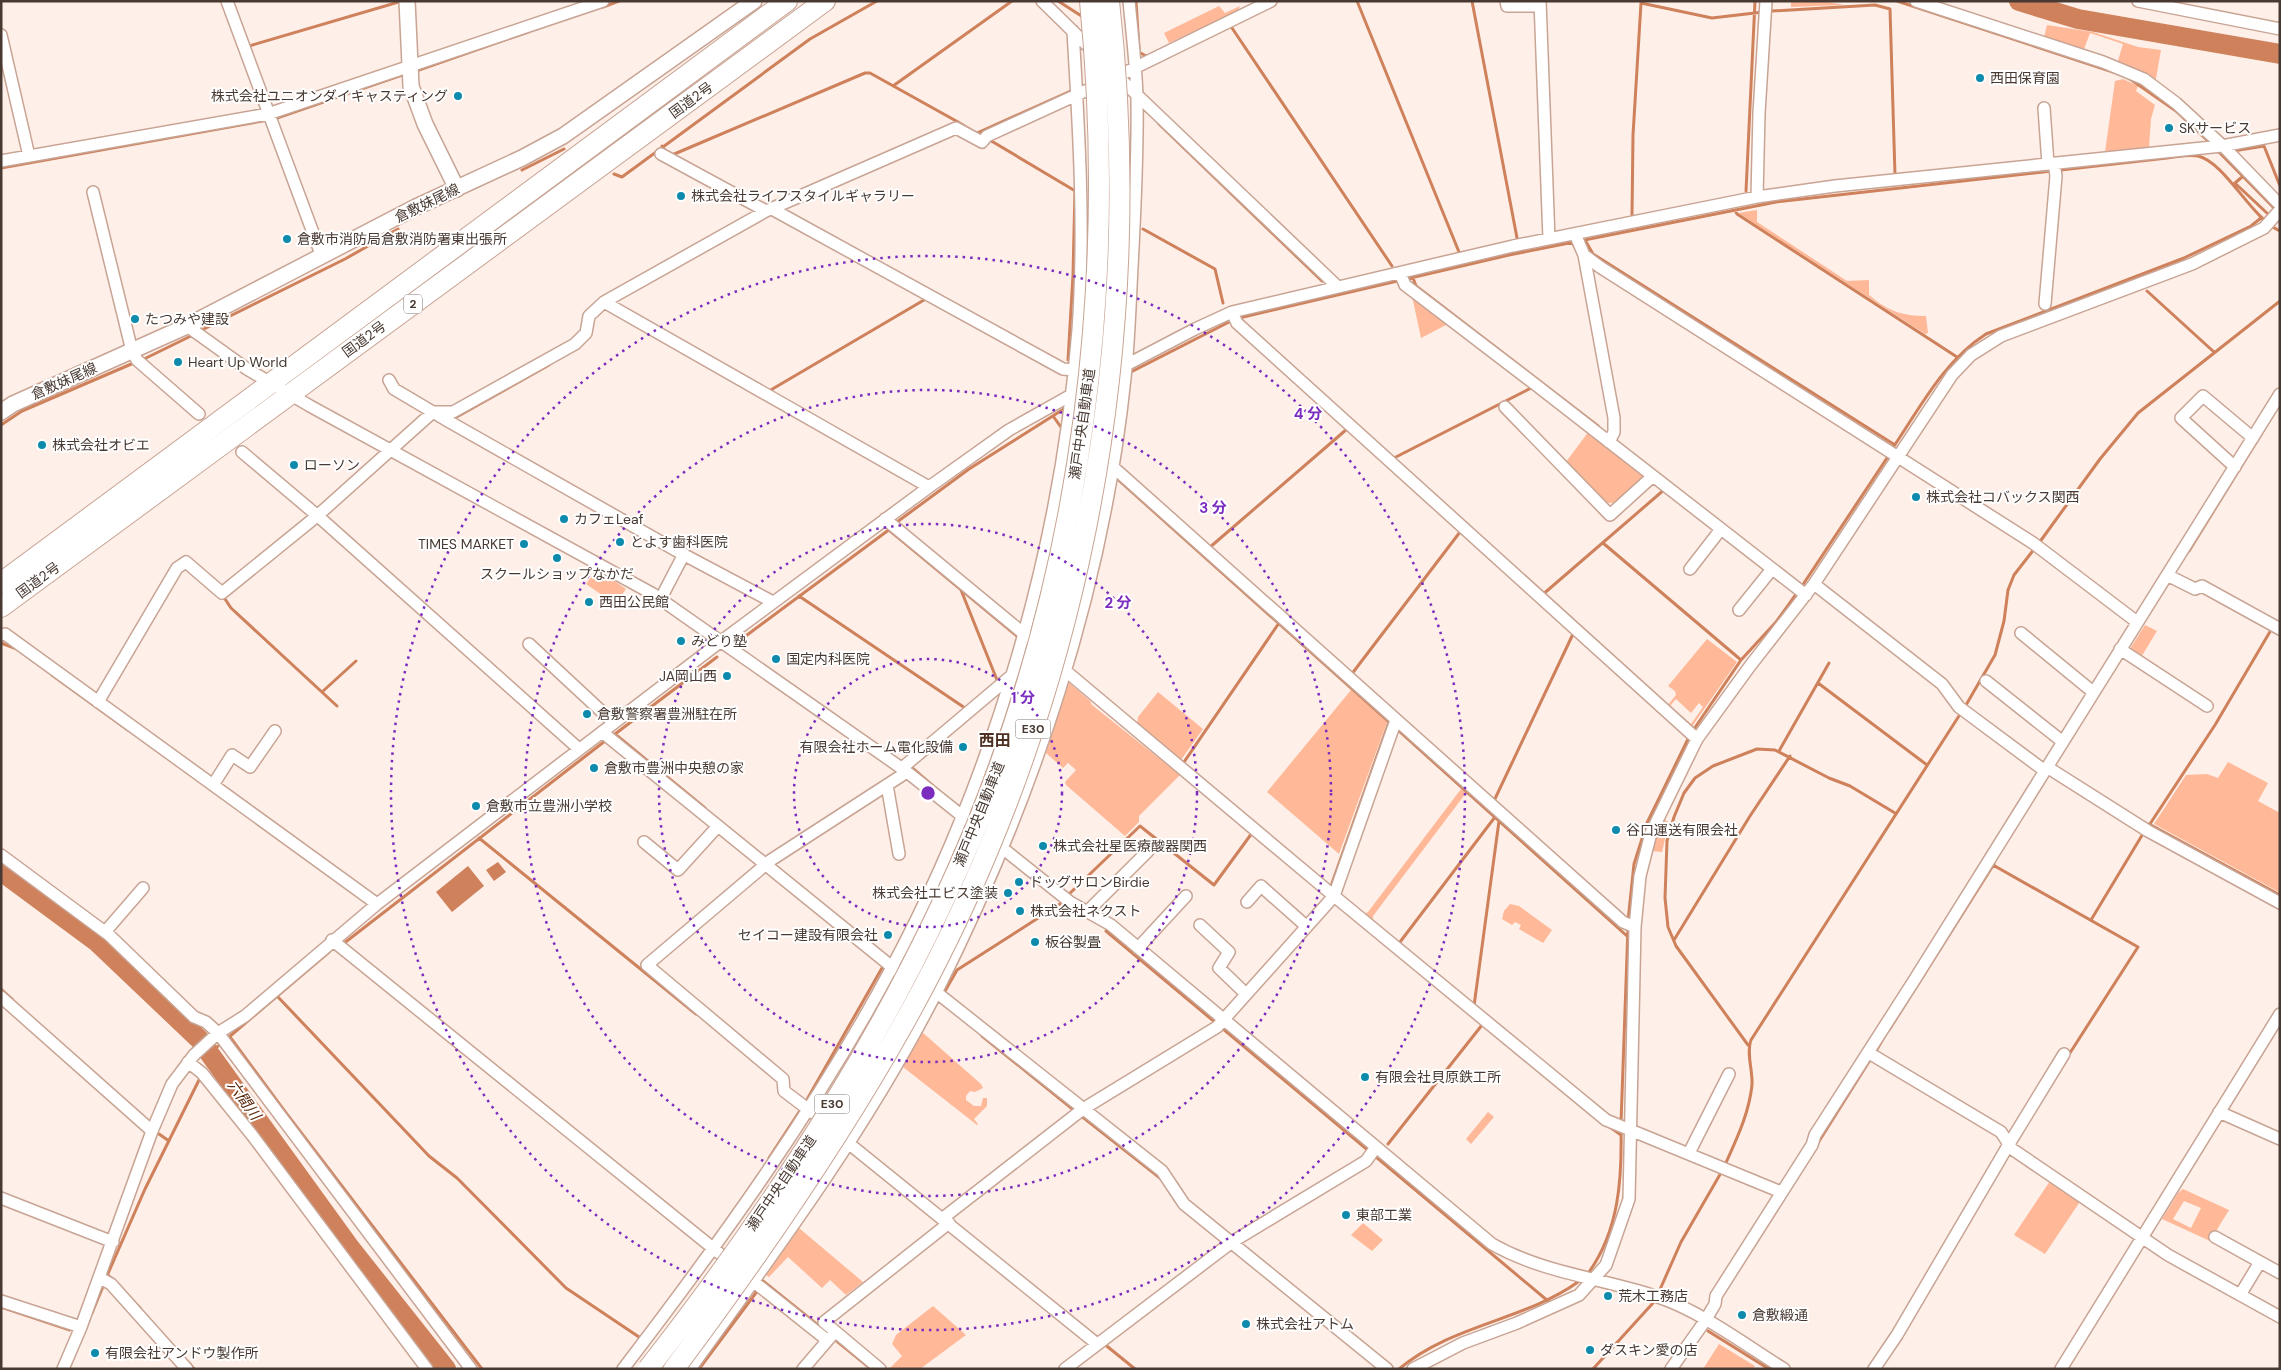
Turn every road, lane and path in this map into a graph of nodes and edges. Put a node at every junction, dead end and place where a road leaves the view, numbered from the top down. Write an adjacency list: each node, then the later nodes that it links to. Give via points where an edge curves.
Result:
1 (227, 1): 28 (street)
2 (407, 1): 23 (main road)
3 (603, 1): 23 (street)
4 (754, 1): 35 (main road, 倉敷妹尾線, via 563,136)
5 (787, 1): 55 (highway, 国道2号 / 2)
6 (825, 1): 56 (highway, 国道2号 / 2)
7 (1042, 1): 20 (street)
8 (1078, 1): 37 (highway, bridge)
9 (1090, 1): 37 (highway, 瀬戸中央自動車道 / E30, bridge)
10 (1109, 1): 24 (highway, 瀬戸中央自動車道 / E30, bridge)
11 (1119, 1): 24 (highway)
12 (1129, 1): 22 (street)
13 (1271, 1): 22 (street)
14 (1506, 1): 17 (street, via 1506,6)
15 (1916, 1): 30 (street, via 2144,79)
16 (2138, 1): 19 (street)
17 (1540, 4): 42 (street)
18 (1766, 8): 38 (street)
19 (2280, 29)
20 (1073, 31): 24 (street); 25 (street)
21 (1, 35): 32 (street)
22 (1135, 65): 24 (street); 26 (street)
23 (410, 67): 28 (street); 35 (main road, via 411,86 425,124)
24 (1115, 68): 25 (street); 26 (street); 179 (highway, 瀬戸中央自動車道 / E30, bridge, via 1120,196 1109,392 1086,532 1070,602 1026,749 999,825 939,956 905,1021 824,1156 726,1300)
25 (1076, 91): 40 (street, via 982,142 956,128); 53 (street, via 1082,193)
26 (1137, 95): 46 (street); 52 (street, via 1137,167)
27 (2044, 108): 34 (street)
28 (270, 118): 32 (street); 44 (street)
29 (2280, 135): 30 (street)
30 (2226, 150): 34 (street); 39 (street)
31 (661, 154): 40 (street)
32 (29, 156): 33 (street)
33 (1, 161)
34 (2051, 164): 38 (street); 48 (street, via 2056,176)
35 (457, 188): 44 (main road, 倉敷妹尾線)
36 (93, 192): 51 (street)
37 (1100, 196): 178 (highway, 瀬戸中央自動車道 / E30, bridge, via 1088,393 1066,526 1031,667 980,817 920,947 852,1072 760,1216)
38 (1757, 197): 43 (street)
39 (2280, 205)
40 (765, 209): 47 (street); 53 (street)
41 (2280, 210): 67 (street, via 2264,228 2192,264 1984,345 1952,375)
42 (1549, 239): 43 (street); 45 (street)
43 (1578, 243): 64 (street, via 1614,418 1614,432); 67 (street)
44 (322, 258): 50 (main road, 倉敷妹尾線)
45 (1402, 278): 46 (street); 64 (street)
46 (1338, 286): 49 (street)
47 (603, 303): 61 (street, via 589,316 586,333 575,344 453,412); 71 (street)
48 (2045, 304)
49 (1234, 317): 52 (street); 104 (street)
50 (193, 330): 51 (main road, 倉敷妹尾線); 55 (street)
51 (137, 359): 59 (main road, 倉敷妹尾線); 62 (street)
52 (1126, 372): 58 (street); 69 (street)
53 (1073, 376): 58 (street)
54 (388, 380): 61 (street, via 394,389)
55 (271, 383): 56 (street); 79 (highway, 国道2号 / 2)
56 (290, 394): 65 (street); 84 (highway, 国道2号 / 2)
57 (2280, 394): 63 (street)
58 (1071, 402): 71 (street, via 1010,430); 88 (street, via 1042,558)
59 (5, 407)
60 (1505, 407): 70 (street, via 1610,515)
61 (433, 412): 65 (street); 75 (street)
62 (199, 414)
63 (2253, 438): 68 (street); 68 (street, via 2203,396 2181,418)
64 (1609, 442): 70 (street)
65 (390, 449): 72 (street); 82 (street)
66 (242, 452): 72 (street)
67 (1898, 455): 80 (street); 86 (street, via 2036,546)
68 (2235, 467): 78 (street)
69 (1111, 471): 94 (street, via 1097,547); 100 (street)
70 (1653, 476): 74 (street)
71 (929, 487): 73 (street)
72 (320, 518): 98 (street, via 222,593 186,562 177,568); 106 (street)
73 (885, 519): 83 (street); 88 (street)
74 (1720, 529): 76 (street); 77 (street)
75 (684, 554): 82 (street); 83 (street)
76 (1772, 568): 81 (street); 85 (street)
77 (1690, 569)
78 (2167, 575): 86 (street); 87 (street, via 2195,589 2202,586)
79 (1, 583)
80 (1814, 584): 81 (street); 107 (street, via 1942,684 1962,709)
81 (1801, 592): 104 (street)
82 (660, 600): 91 (street)
83 (774, 602): 91 (street)
84 (1, 607)
85 (1740, 610)
86 (2137, 622): 93 (street)
87 (2280, 629)
88 (1024, 633): 94 (street); 95 (street)
89 (2021, 633): 97 (street)
90 (1, 635): 98 (street, via 5,634)
91 (720, 642): 101 (street); 108 (street)
92 (529, 644): 101 (street)
93 (2120, 649): 97 (street); 99 (street)
94 (1066, 671): 114 (street); 121 (street)
95 (1011, 676): 108 (street); 111 (street)
96 (1986, 681): 105 (street)
97 (2094, 692): 105 (street)
98 (98, 702): 109 (street)
99 (2207, 706)
100 (1396, 720): 121 (street); 127 (street)
101 (614, 723): 103 (street)
102 (275, 731): 109 (street, via 250,766 232,755)
103 (602, 732): 106 (street); 112 (street)
104 (1693, 735): 127 (street, via 1651,833)
105 (2063, 742): 107 (street)
106 (579, 749): 124 (street)
107 (2049, 769): 123 (street, via 2146,829); 140 (street)
108 (904, 770): 110 (street); 111 (street)
109 (213, 785): 124 (street)
110 (887, 785): 116 (street); 118 (street)
111 (961, 816): 114 (street); 132 (street, via 936,877)
112 (718, 826): 113 (street, via 678,870); 118 (street)
113 (644, 842)
114 (1002, 849): 125 (street); 133 (street)
115 (1148, 851): 125 (street)
116 (899, 854)
117 (1, 855): 129 (street)
118 (766, 862): 132 (street); 143 (street, via 647,965 783,1078 784,1091)
119 (142, 888): 129 (street)
120 (1186, 896): 131 (street)
121 (1331, 896): 128 (street); 146 (street, via 1606,1120)
122 (1247, 902): 128 (street, via 1261,886)
123 (2280, 903)
124 (376, 904): 130 (street)
125 (1087, 912): 131 (street, via 1111,925)
126 (1200, 925): 134 (street, via 1230,952 1218,968)
127 (1630, 925): 146 (street)
128 (1306, 926): 134 (street)
129 (105, 932): 138 (street, via 194,1017 206,1022)
130 (332, 940): 138 (street, via 245,1016); 160 (street)
131 (1138, 948): 137 (street)
132 (891, 969): 133 (street); 143 (street)
133 (937, 991): 144 (street); 149 (street)
134 (1246, 993): 137 (street)
135 (1, 997): 147 (street)
136 (2280, 1014): 145 (street)
137 (1220, 1023): 144 (street); 151 (street)
138 (216, 1035): 141 (street); 176 (street)
139 (2064, 1054): 150 (street)
140 (1872, 1055): 150 (street, via 2001,1132); 153 (street)
141 (191, 1058): 147 (street, via 172,1084); 175 (street)
142 (1729, 1074): 152 (street)
143 (809, 1109): 149 (street); 160 (street)
144 (1080, 1111): 155 (street); 159 (street, via 1162,1171 1184,1204)
145 (2220, 1112): 148 (street); 156 (street)
146 (1623, 1128): 152 (street); 163 (street, via 1628,1199 1606,1265)
147 (152, 1132): 158 (street)
148 (2280, 1139)
149 (848, 1143): 155 (street); 165 (street)
150 (2010, 1146): 156 (street); 188 (street)
151 (1374, 1150): 159 (street, via 1366,1160); 163 (street, via 1492,1244 1539,1266)
152 (1689, 1154): 153 (street)
153 (1781, 1192): 169 (street, via 1716,1296)
154 (1, 1198): 158 (street)
155 (946, 1219): 171 (street, via 824,1322); 172 (street)
156 (2144, 1238): 166 (street); 189 (street)
157 (2215, 1238): 161 (street)
158 (114, 1242): 164 (street)
159 (1235, 1242): 172 (street); 184 (street)
160 (714, 1250): 165 (street); 177 (street)
161 (2260, 1262): 162 (street); 166 (street)
162 (2280, 1273)
163 (1595, 1279): 169 (street, via 1676,1304); 185 (street, via 1579,1295 1518,1323 1463,1343)
164 (103, 1280): 170 (street); 174 (street)
165 (754, 1281): 171 (street); 180 (street)
166 (2240, 1295): 168 (street)
167 (1, 1301): 170 (street)
168 (2280, 1317)
169 (1705, 1320): 186 (street); 187 (street)
170 (81, 1327): 173 (street)
171 (831, 1336): 181 (street); 182 (street)
172 (1100, 1342): 183 (street)
173 (63, 1369)
174 (187, 1369)
175 (427, 1369)
176 (471, 1369)
177 (624, 1369)
178 (648, 1369)
179 (674, 1369)
180 (690, 1369)
181 (803, 1369)
182 (880, 1369)
183 (1065, 1369)
184 (1387, 1369)
185 (1413, 1369)
186 (1671, 1369)
187 (1784, 1369)
188 (1874, 1369)
189 (2061, 1369)

